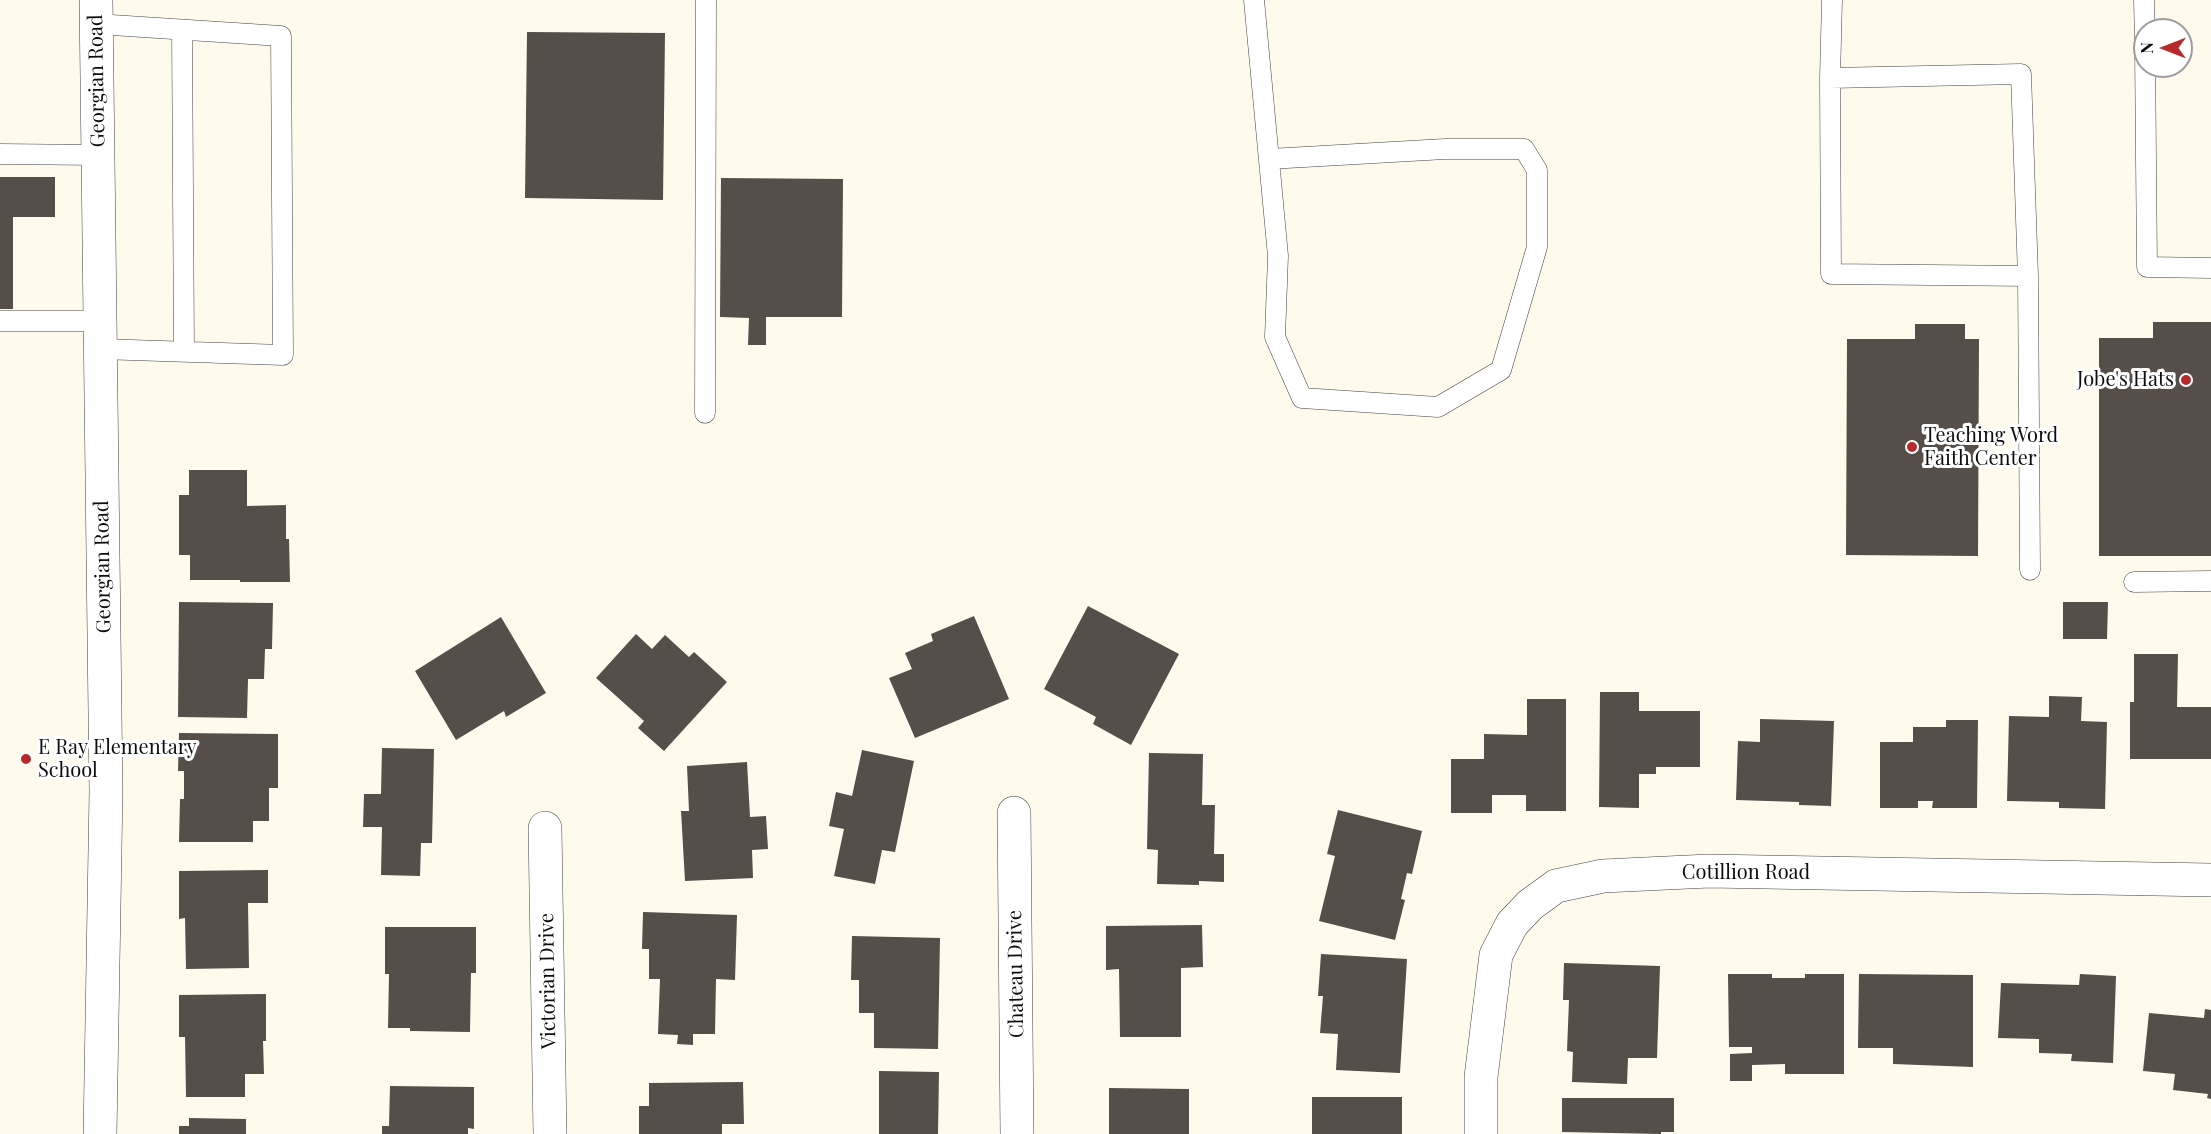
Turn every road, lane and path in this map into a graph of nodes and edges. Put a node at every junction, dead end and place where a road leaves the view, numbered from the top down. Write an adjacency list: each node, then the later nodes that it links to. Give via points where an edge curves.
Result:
1 (706, 0): 18 (lane)
2 (1254, 0): 12 (lane)
3 (1832, 0): 8 (lane)
4 (2144, 0): 6 (lane)
5 (96, 12): 7 (lane); 11 (street, Georgian Road)
6 (2144, 18)
7 (182, 30): 17 (lane); 17 (lane, via 281,36 283,355)
8 (1830, 78): 14 (lane, via 2020,74); 14 (lane, via 1831,274)
9 (2145, 78): 13 (lane, via 2147,267)
10 (0, 154): 11 (lane)
11 (98, 155): 16 (street, Georgian Road)
12 (1269, 159): 12 (lane, via 1278,255 1275,337 1302,398 1438,407 1501,370 1537,247 1537,170 1524,149 1444,149)
13 (2211, 268)
14 (2028, 276): 19 (lane)
15 (0, 321): 16 (lane)
16 (100, 335): 17 (lane); 25 (street, Georgian Road, via 106,792)
17 (184, 351)
18 (705, 412)
19 (2031, 570)
20 (2211, 581): 21 (lane)
21 (2134, 582)
22 (1014, 813): 27 (street, Chateau Drive)
23 (545, 828): 26 (street, Victorian Drive)
24 (2211, 880): 28 (street, Cotillion Road, via 1709,871 1603,876 1556,886 1512,924 1496,955 1481,1077)
25 (100, 1134)
26 (550, 1134)
27 (1017, 1134)
28 (1481, 1134)

